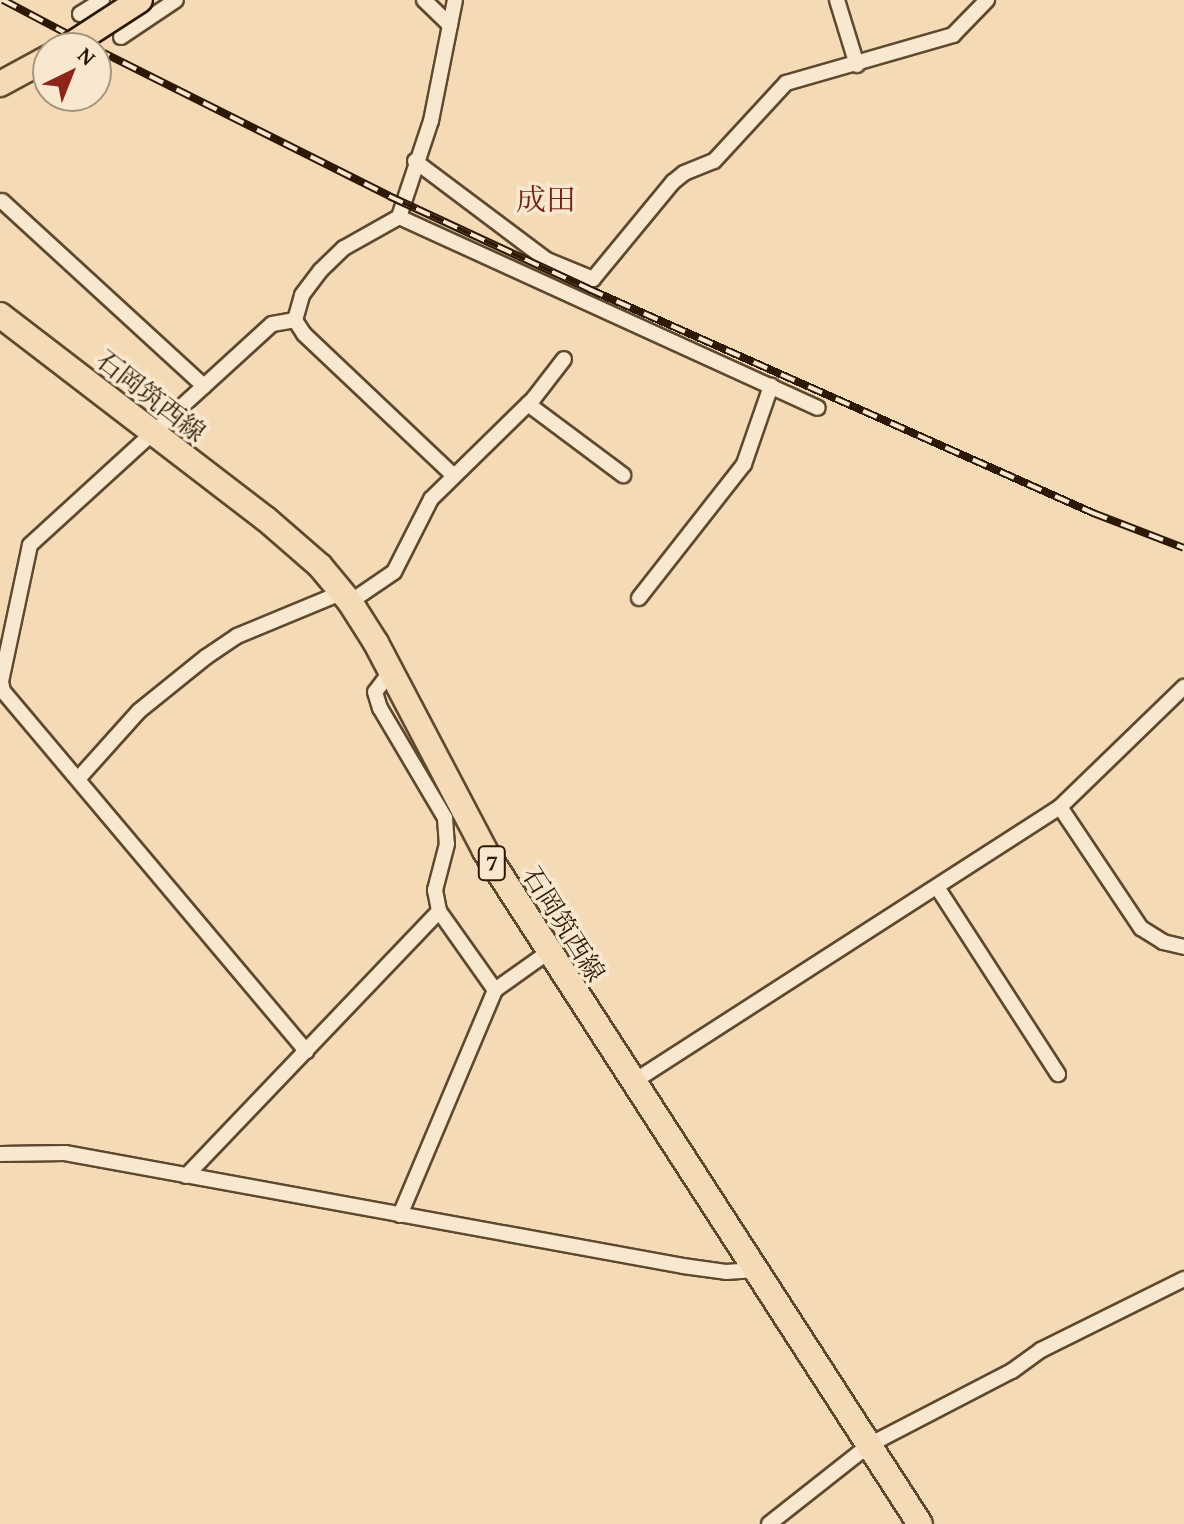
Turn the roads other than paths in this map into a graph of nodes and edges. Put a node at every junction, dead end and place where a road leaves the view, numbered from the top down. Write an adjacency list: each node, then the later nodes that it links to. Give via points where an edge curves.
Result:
1 (102, 0): 8 (street)
2 (140, 0): 10 (main road, bridge)
3 (176, 0): 11 (street)
4 (424, 0): 9 (street)
5 (455, 0): 9 (street)
6 (837, 0): 12 (street)
7 (987, 0): 12 (street, via 953,35)
8 (80, 14)
9 (450, 25): 15 (street, via 431,121)
10 (91, 32)
11 (121, 37)
12 (857, 65): 15 (street, via 786,83 714,161 673,182 593,279 547,260)
13 (32, 67): 14 (main road)
14 (0, 84)
15 (415, 161): 17 (street)
16 (2, 201): 21 (street)
17 (399, 217): 19 (street, via 344,248 321,270 302,295); 22 (street)
18 (0, 315): 25 (main road, 石岡筑西線 / 7)
19 (295, 320): 21 (street, via 272,324); 26 (street)
20 (564, 359): 23 (street)
21 (204, 386): 25 (street)
22 (771, 386): 24 (street); 29 (street, via 744,464)
23 (528, 404): 26 (street); 27 (street)
24 (818, 408)
25 (154, 434): 28 (main road, 石岡筑西線 / 7, via 294,543); 30 (street, via 30,545)
26 (453, 475): 28 (street, via 422,511 409,549 394,572)
27 (623, 475)
28 (346, 597): 31 (main road, 石岡筑西線 / 7); 33 (street, via 237,636 206,657 139,711)
29 (639, 598)
30 (3, 652): 33 (street, via 3,691)
31 (391, 671): 36 (street, via 375,692 380,708 445,818 447,844 435,890); 38 (main road, 石岡筑西線 / 7, via 485,851)
32 (1184, 687): 34 (street)
33 (78, 779): 40 (street)
34 (1060, 807): 35 (street); 37 (street, via 1141,928)
35 (937, 887): 41 (street); 42 (street)
36 (439, 911): 39 (street); 40 (street)
37 (1184, 947)
38 (547, 953): 39 (street); 42 (main road, 石岡筑西線 / 7)
39 (495, 990): 45 (street)
40 (306, 1051): 44 (street)
41 (1058, 1074)
42 (633, 1082): 46 (main road, 石岡筑西線 / 7)
43 (0, 1154): 44 (street, via 65,1153)
44 (186, 1176): 45 (street)
45 (400, 1215): 46 (street, via 683,1266)
46 (755, 1270): 48 (main road, 石岡筑西線 / 7)
47 (1184, 1279): 48 (street)
48 (869, 1445): 49 (street); 50 (main road, 石岡筑西線 / 7)
49 (769, 1524)
50 (920, 1524)

